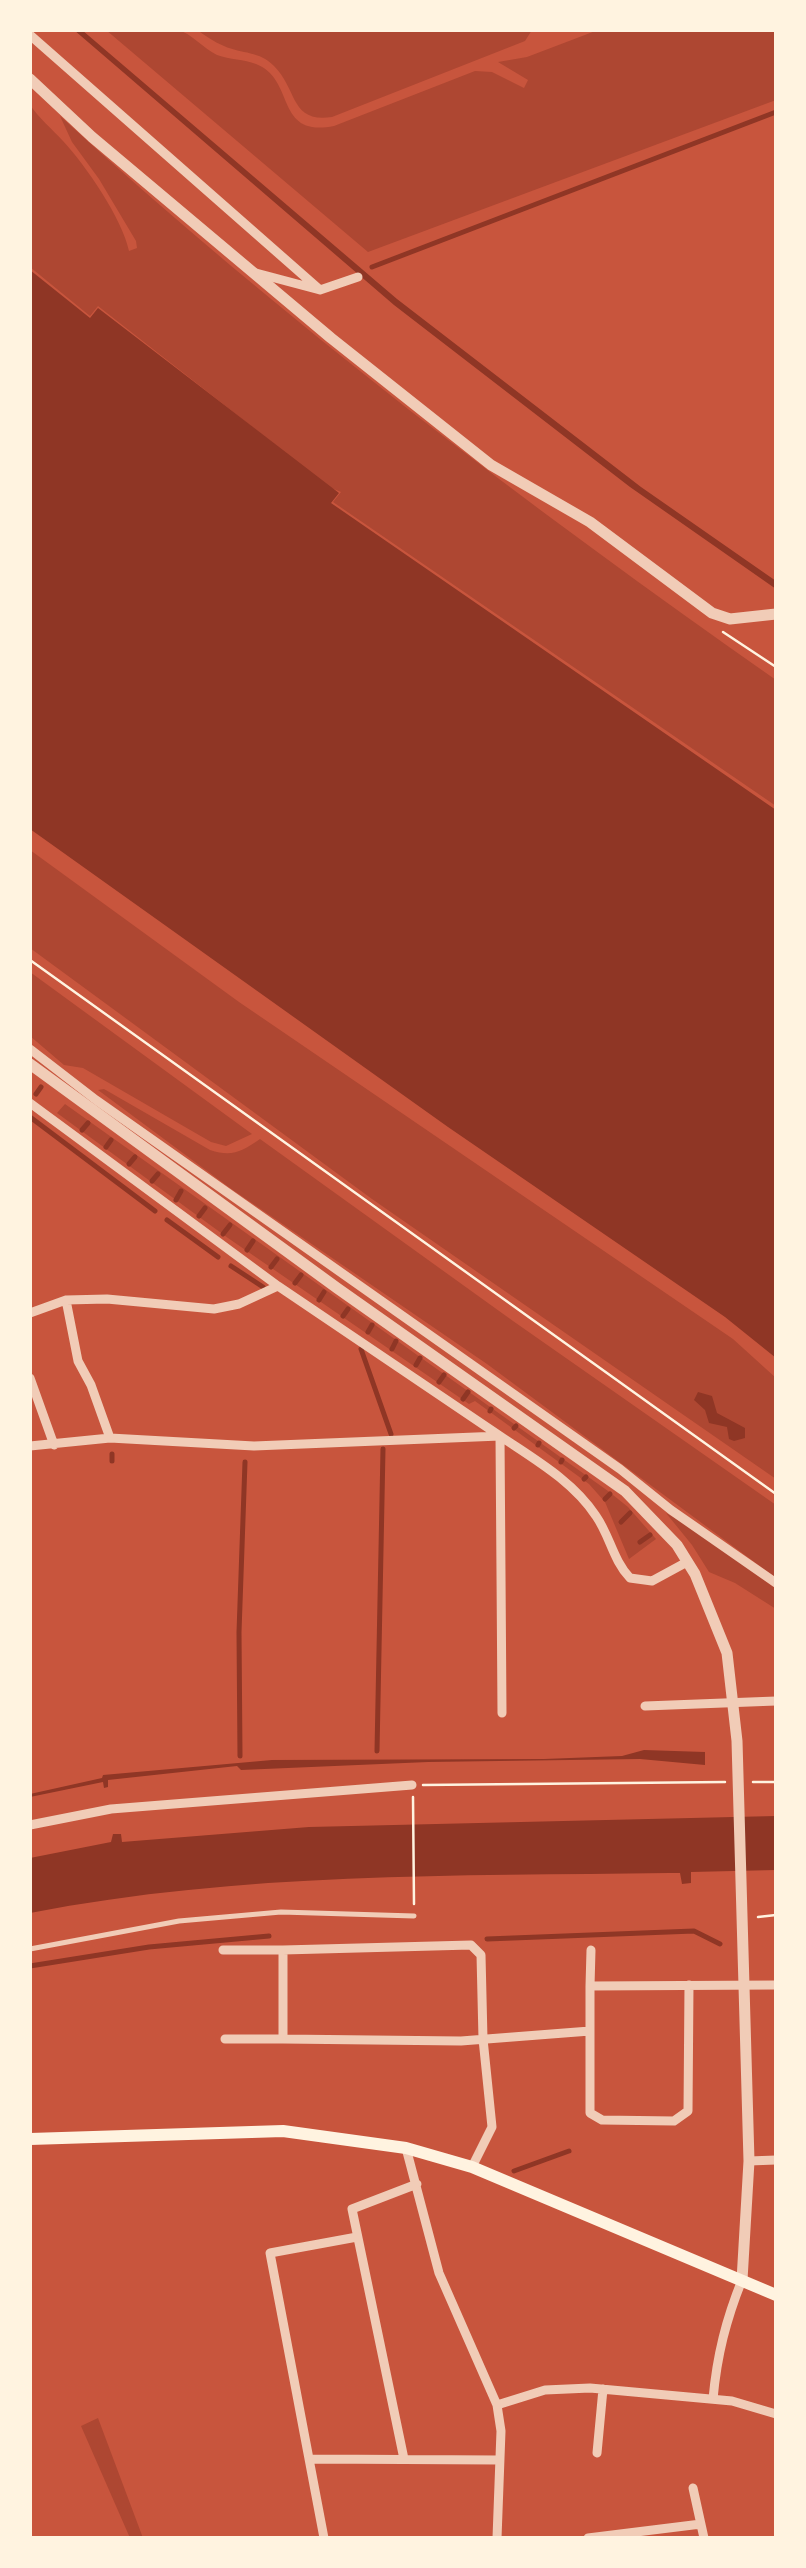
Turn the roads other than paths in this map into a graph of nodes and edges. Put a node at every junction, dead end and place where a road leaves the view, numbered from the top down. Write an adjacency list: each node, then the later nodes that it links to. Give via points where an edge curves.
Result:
1 (30, 35): 5 (street)
2 (30, 80): 3 (street)
3 (253, 272): 5 (street); 6 (street, via 490,465 590,522 712,613 730,619)
4 (358, 277): 5 (street)
5 (320, 290)
6 (776, 614)
7 (30, 1049): 19 (street)
8 (30, 1064): 18 (street, via 626,1490)
9 (30, 1103): 10 (street)
10 (278, 1286): 11 (street, via 214,1309); 14 (street)
11 (66, 1300): 12 (street); 15 (street, via 78,1361)
12 (30, 1313)
13 (30, 1378): 17 (street)
14 (500, 1436): 15 (street, via 254,1446); 18 (street, via 581,1496 630,1578 652,1581); 23 (street)
15 (110, 1438): 17 (street)
16 (30, 1446): 17 (street)
17 (54, 1446)
18 (688, 1562): 20 (street, via 714,1616)
19 (776, 1583)
20 (734, 1701): 21 (street); 22 (street); 34 (street)
21 (776, 1701)
22 (645, 1706)
23 (502, 1713)
24 (412, 1785): 25 (street, via 111,1809)
25 (30, 1825)
26 (414, 1916): 27 (lane, via 281,1912 179,1921)
27 (30, 1950)
28 (224, 1950): 29 (street)
29 (283, 1950): 37 (street); 38 (street, via 471,1945 481,1954)
30 (590, 1950): 33 (street)
31 (689, 1985): 33 (street); 34 (street); 35 (street, via 688,2111 674,2121 590,2114)
32 (776, 1985): 34 (street)
33 (590, 1986): 35 (street)
34 (745, 1986): 42 (street)
35 (590, 2031): 38 (street)
36 (225, 2039): 37 (street)
37 (284, 2039): 38 (street)
38 (482, 2039): 43 (street, via 492,2127)
39 (30, 2139): 40 (main road, via 282,2131)
40 (406, 2148): 43 (main road); 44 (street)
41 (776, 2160): 42 (street)
42 (749, 2161): 46 (street)
43 (472, 2167): 46 (main road)
44 (418, 2184): 45 (street, via 352,2209); 50 (street, via 440,2273)
45 (357, 2237): 53 (street, via 270,2253); 54 (street)
46 (742, 2280): 47 (main road); 49 (street, via 717,2354)
47 (776, 2296)
48 (603, 2389): 49 (street); 50 (street, via 544,2390); 52 (street)
49 (713, 2398): 51 (street)
50 (498, 2405): 55 (street)
51 (776, 2414)
52 (597, 2452)
53 (309, 2459): 54 (street); 59 (street)
54 (404, 2459): 55 (street)
55 (498, 2460): 60 (street)
56 (693, 2488): 57 (street)
57 (701, 2524): 58 (street); 62 (street)
58 (639, 2534): 61 (street)
59 (324, 2538)
60 (497, 2538)
61 (588, 2538)
62 (704, 2538)

